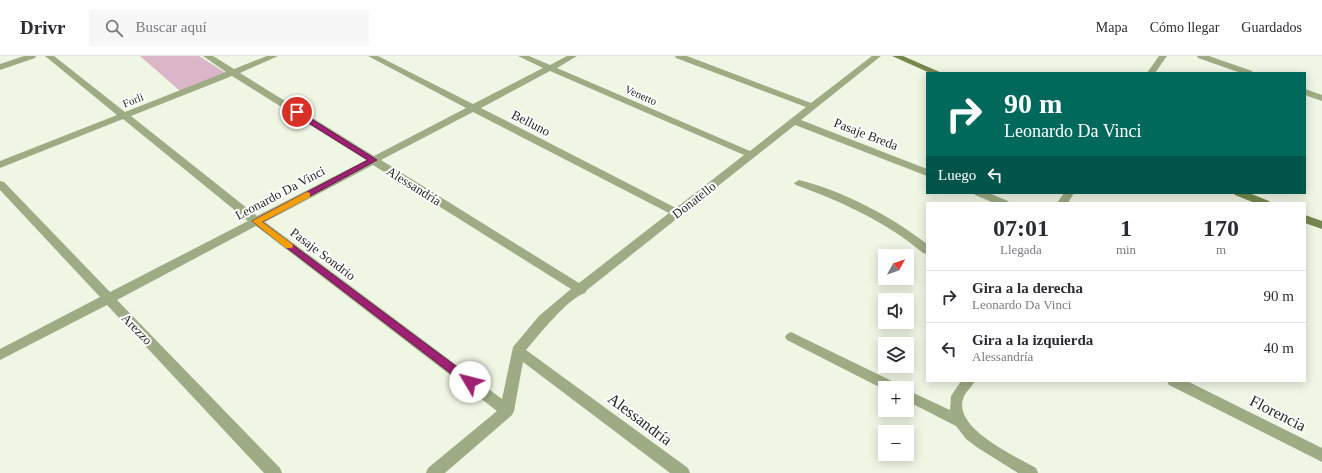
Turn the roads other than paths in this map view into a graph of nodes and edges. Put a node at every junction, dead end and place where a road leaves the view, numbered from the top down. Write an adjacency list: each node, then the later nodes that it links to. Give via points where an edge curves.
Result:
1 (32, 56): 13 (street)
2 (50, 56): 23 (street, Pasaje Sondrio)
3 (207, 56): 15 (street, Alessandría)
4 (274, 56): 15 (street, Forli)
5 (372, 56): 22 (street, Belluno)
6 (522, 56): 14 (street, Venetto)
7 (573, 56): 14 (street, Leonardo Da Vinci)
8 (679, 56): 21 (street)
9 (877, 56): 21 (street, Donatello)
10 (896, 56): 16 (street)
11 (1163, 56): 17 (street)
12 (1201, 56): 18 (street)
13 (0, 66)
14 (550, 68): 22 (street, Leonardo Da Vinci); 25 (street, Venetto)
15 (234, 72): 23 (street, Forli); 26 (street, Alessandría)
16 (936, 72)
17 (1152, 72)
18 (1246, 72)
19 (1306, 92): 20 (street)
20 (1322, 98)
21 (813, 107): 24 (street, Donatello)
22 (474, 108): 26 (street, Leonardo Da Vinci); 35 (street, Belluno)
23 (124, 116): 27 (street, Forli); 37 (street, Pasaje Sondrio)
24 (794, 121): 25 (street, Donatello); 28 (street, Pasaje Breda)
25 (751, 155): 35 (street, Donatello)
26 (373, 160): 37 (street, Leonardo Da Vinci); 40 (street, Alessandría)
27 (0, 165)
28 (926, 173)
29 (799, 183): 39 (lane, via 874,215)
30 (0, 184): 41 (street, Arezzo)
31 (982, 194): 33 (street)
32 (1242, 194): 34 (street)
33 (1002, 202)
34 (1262, 202)
35 (678, 213): 40 (street, Donatello)
36 (1306, 219): 38 (street)
37 (256, 221): 41 (street, Leonardo Da Vinci); 49 (street, Pasaje Sondrio)
38 (1322, 225)
39 (926, 249)
40 (581, 290): 43 (street, Donatello, via 544,319)
41 (108, 298): 44 (street, Leonardo Da Vinci); 52 (street, Arezzo)
42 (791, 337): 45 (lane)
43 (518, 351): 49 (street); 54 (street, Alessandría)
44 (0, 355)
45 (880, 381)
46 (968, 382): 50 (lane, via 959,393 956,402)
47 (1176, 382): 51 (street, Florencia)
48 (914, 398): 50 (lane)
49 (508, 411): 53 (street)
50 (959, 421): 55 (lane, via 974,438)
51 (1322, 455)
52 (274, 473)
53 (434, 473)
54 (682, 473)
55 (1031, 473)

